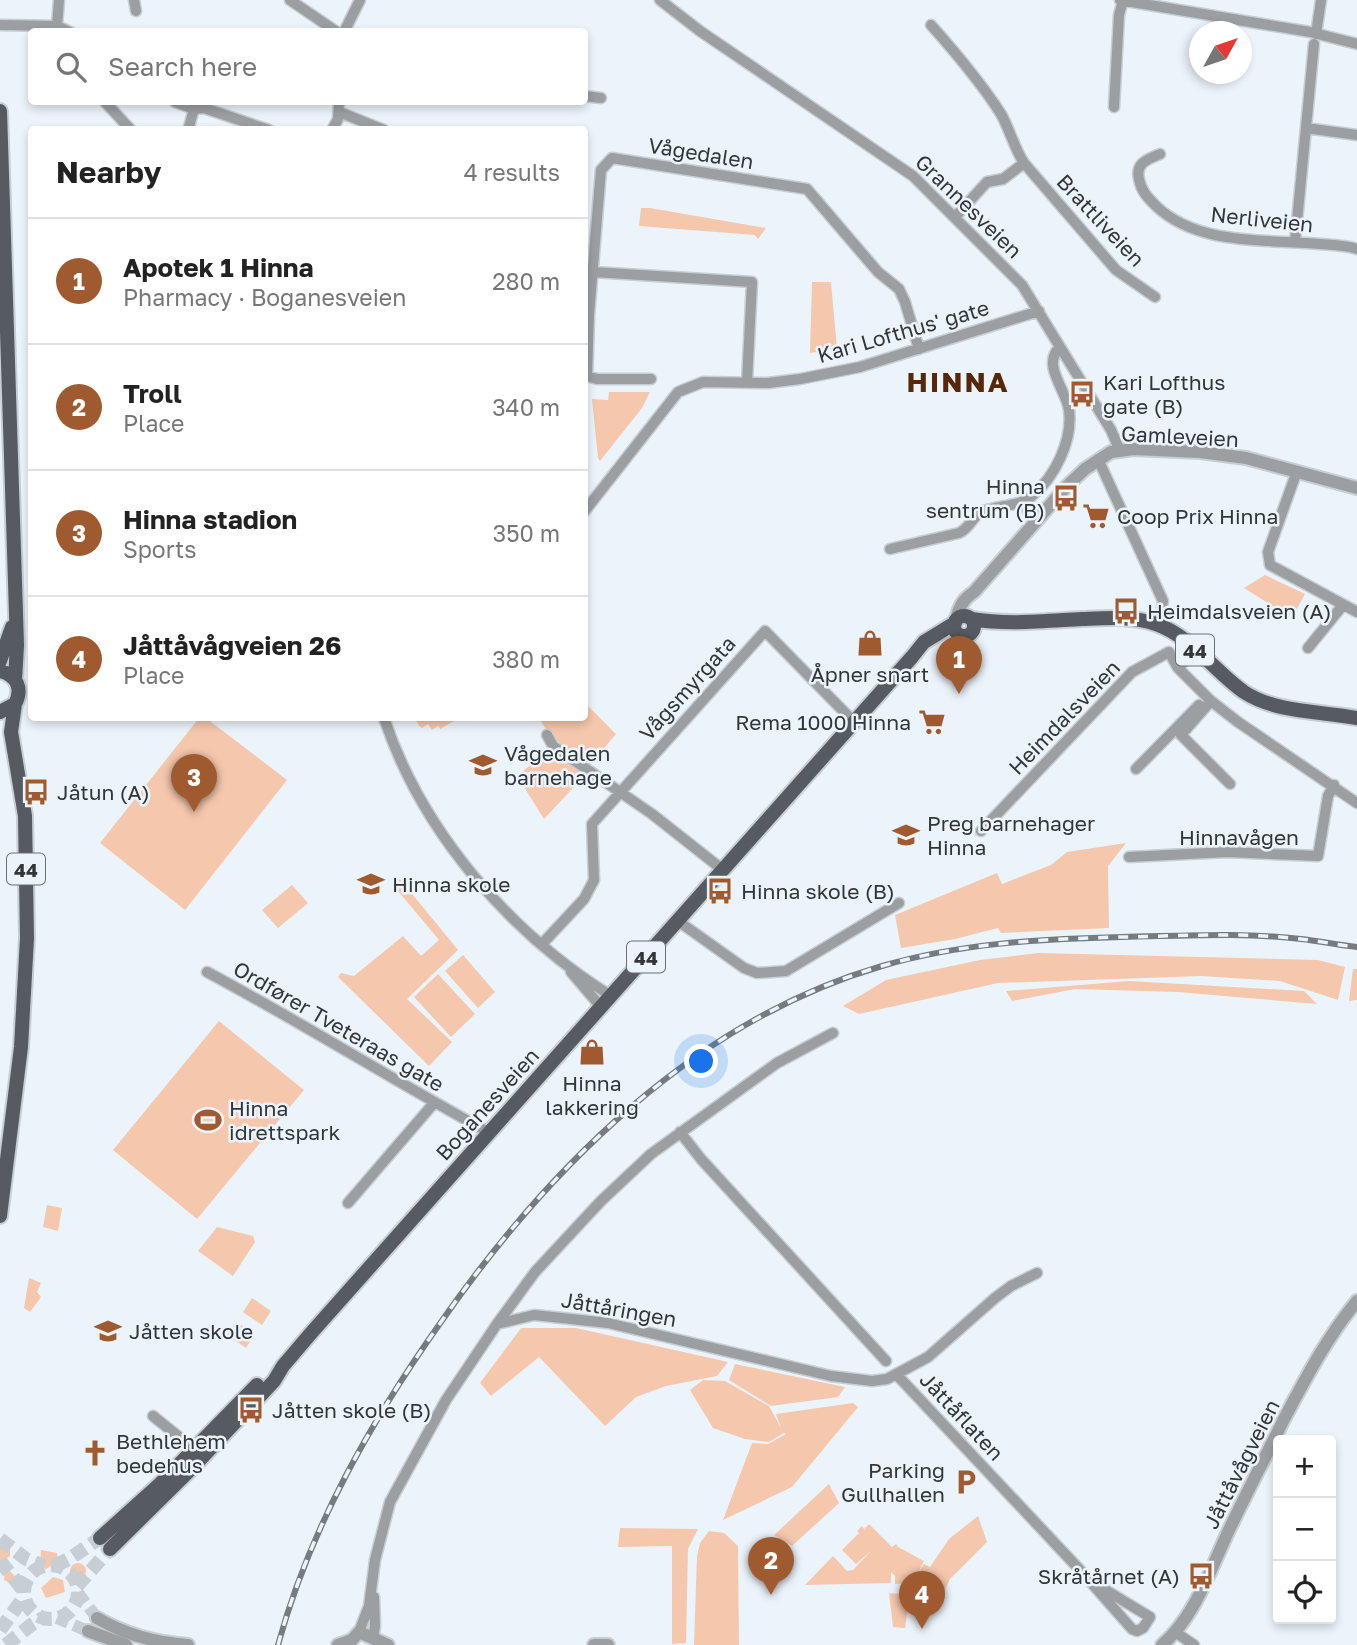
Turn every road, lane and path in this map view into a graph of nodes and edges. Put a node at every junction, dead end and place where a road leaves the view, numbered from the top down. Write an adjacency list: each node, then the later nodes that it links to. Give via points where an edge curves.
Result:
1 (59, 0): 9 (street)
2 (290, 0): 11 (street)
3 (360, 0): 12 (street)
4 (660, 0): 32 (street, Grannesveien, via 913,176)
5 (1121, 0): 13 (street); 20 (street)
6 (1321, 0): 13 (street)
7 (0, 24): 9 (street)
8 (931, 25): 31 (street, Brattliveien, via 1003,117)
9 (57, 26): 10 (street)
10 (61, 28)
11 (331, 28)
12 (346, 28)
13 (1315, 39): 14 (street); 28 (street)
14 (1357, 44)
15 (588, 96): 16 (street)
16 (601, 98)
17 (108, 105): 23 (street)
18 (183, 105): 21 (street)
19 (339, 107): 26 (street); 27 (street)
20 (1114, 107)
21 (194, 109): 24 (street); 25 (street, via 204,108)
22 (0, 111): 53 (main road, 44)
23 (127, 126)
24 (189, 126)
25 (257, 126)
26 (333, 126)
27 (376, 126)
28 (1306, 128): 29 (street); 33 (street)
29 (1357, 135)
30 (1160, 154): 33 (street, Nerliveien, via 1142,163 1138,174 1145,195 1166,215 1199,232)
31 (1024, 163): 32 (street, via 1003,179 987,182); 36 (street, Brattliveien, via 1116,270)
32 (955, 217): 38 (street, Grannesveien, via 1013,275)
33 (1295, 242): 34 (street, Nerliveien)
34 (1357, 249)
35 (593, 272): 37 (street, Vågedalen); 40 (street, Vågedalen, via 601,170 612,158 802,188 811,192 878,272 899,289); 43 (street, via 752,282)
36 (1155, 297)
37 (588, 308)
38 (1039, 311): 39 (street, Grannesveien); 40 (street, Kari Lofthus' gate)
39 (1060, 347): 44 (street, Grannesveien); 48 (street, via 1052,360 1070,425 1055,469)
40 (919, 349): 43 (street, Kari Lofthus' gate, via 830,374)
41 (588, 376): 42 (street)
42 (652, 379)
43 (747, 382): 49 (street, Kari Lofthus' gate, via 704,382 678,393)
44 (1120, 451): 45 (street, Gamleveien); 46 (street, Gamleveien, via 1200,452)
45 (1098, 459): 50 (street, Gamleveien, via 1066,487); 55 (street, via 1163,601)
46 (1297, 471): 47 (street, Gamleveien); 52 (street, via 1268,552 1268,566)
47 (1357, 488)
48 (1025, 500): 50 (street); 51 (street, via 979,513 958,533)
49 (588, 507)
50 (1036, 523): 56 (street, Gamleveien, via 974,592)
51 (890, 549)
52 (1343, 605): 54 (street); 57 (street)
53 (16, 612): 59 (main road, 44); 62 (main road, 44)
54 (1357, 612)
55 (1158, 624): 56 (main road, 44, via 1122,617); 58 (main road, 44)
56 (964, 625): 68 (main road, Boganesveien / 44, via 912,657)
57 (1308, 648)
58 (1195, 650): 60 (street); 66 (main road, 44, via 1257,699)
59 (0, 661)
60 (1178, 668): 63 (street); 77 (street, Heimdalsveien, via 1169,652 1132,672)
61 (0, 671): 62 (main road)
62 (15, 680): 64 (main road, 44, via 19,692)
63 (1209, 699): 72 (street); 73 (street, via 1181,734); 74 (street)
64 (15, 704): 65 (main road); 71 (main road, 44, via 11,732)
65 (0, 712)
66 (1357, 718)
67 (385, 721): 82 (street, via 430,817 485,888)
68 (853, 722): 75 (street, Vågsmyrgata, via 765,631); 79 (main road, Boganesveien / 44)
69 (0, 735): 71 (main road, 44)
70 (547, 735): 75 (street, via 553,746)
71 (17, 765): 91 (main road, 44, via 25,816 27,938 21,1047)
72 (1136, 769)
73 (1230, 784)
74 (1334, 785): 76 (street); 78 (street, Hinnavågen, via 1318,856 1227,852)
75 (620, 793): 79 (street); 82 (street, Vågsmyrgata, via 592,824 594,880 584,899)
76 (1357, 803)
77 (981, 831)
78 (1129, 857)
79 (723, 870): 81 (main road, Boganesveien / 44)
80 (899, 903): 81 (street, via 786,971 757,973 744,968)
81 (678, 920): 85 (main road, Boganesveien / 44)
82 (542, 944): 83 (street)
83 (562, 961): 85 (street); 85 (street)
84 (207, 972): 87 (street, Ordfører Tveteraas gate)
85 (606, 1002): 89 (main road, Boganesveien / 44)
86 (833, 1033): 88 (street, via 777,1063)
87 (433, 1102): 89 (street, Ordfører Tveteraas gate); 90 (street)
88 (680, 1132): 94 (street, via 585,1217); 95 (street)
89 (490, 1133): 96 (main road, Boganesveien / 44)
90 (348, 1203)
91 (0, 1216)
92 (1037, 1273): 97 (street, Jåttåflaten, via 1011,1286 936,1351)
93 (1357, 1301): 105 (street, Jåttåvågveien, via 1309,1371 1193,1605)
94 (497, 1324): 97 (street, Jåttåringen, via 534,1315 573,1318 856,1381); 101 (street, via 446,1400 390,1502)
95 (886, 1361)
96 (283, 1366): 99 (main road, Boganesveien / 44, via 267,1375); 99 (main road, Boganesveien / 44, via 194,1466 105,1544)
97 (897, 1375): 100 (street, Jåttåflaten)
98 (153, 1416): 99 (street)
99 (194, 1449)
100 (1089, 1580): 100 (street, Jåttåflaten, via 1132,1629 1143,1628 1150,1616)
101 (372, 1586): 104 (street); 106 (street, via 376,1614)
102 (97, 1618): 108 (street, via 138,1636)
103 (88, 1631): 107 (street)
104 (359, 1632): 106 (street); 109 (street)
105 (1175, 1632): 113 (street, Jåttåvågveien); 114 (street)
106 (370, 1642): 110 (street)
107 (126, 1645)
108 (188, 1645)
109 (338, 1645)
110 (388, 1645)
111 (594, 1645): 112 (street)
112 (608, 1645)
113 (1162, 1645)
114 (1194, 1645)

